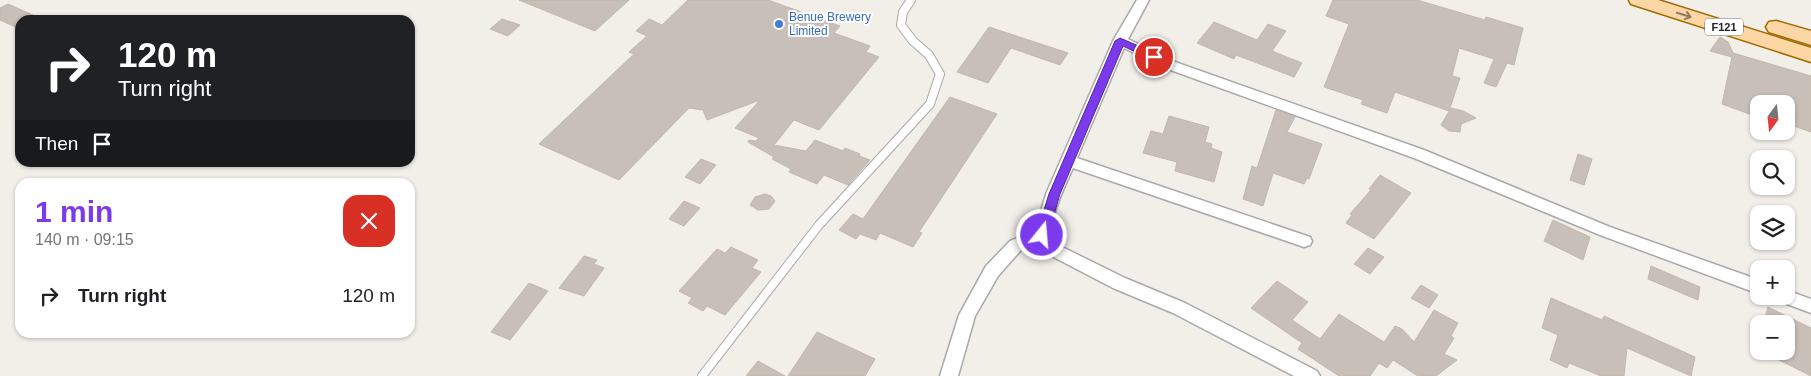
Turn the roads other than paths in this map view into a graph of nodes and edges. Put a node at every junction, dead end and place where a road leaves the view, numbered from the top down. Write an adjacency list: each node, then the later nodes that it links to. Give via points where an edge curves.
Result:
1 (911, 0): 14 (lane, via 903,12 901,25 929,55 940,74 930,104 819,225)
2 (1143, 0): 6 (street)
3 (1638, 0): 7 (main road, F121, one-way to 7)
4 (1686, 0): 5 (main road, F121)
5 (1811, 38)
6 (1120, 41): 8 (street); 11 (street, via 1170,65 1419,154 1605,231)
7 (1811, 55)
8 (1069, 161): 9 (street, via 1054,194); 10 (street)
9 (1042, 235): 15 (street, via 1016,245 992,271 967,315); 16 (street, via 1046,246)
10 (1304, 241)
11 (1750, 284)
12 (1795, 300): 13 (street)
13 (1811, 306)
14 (702, 376)
15 (949, 376)
16 (1311, 376)

